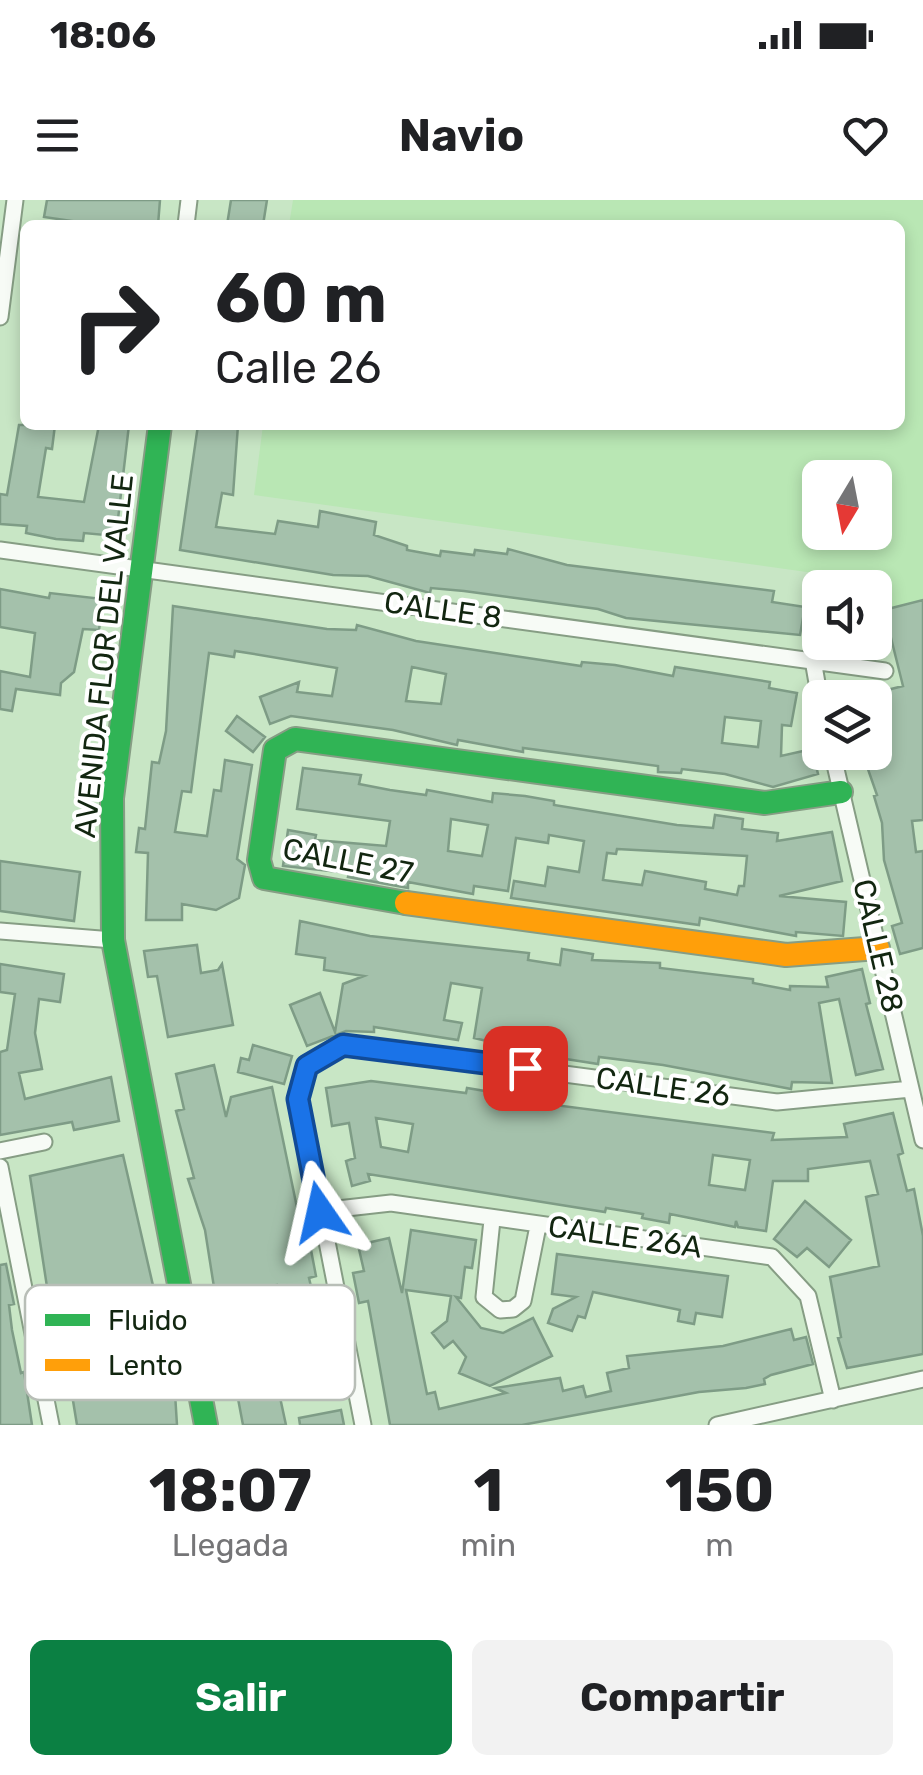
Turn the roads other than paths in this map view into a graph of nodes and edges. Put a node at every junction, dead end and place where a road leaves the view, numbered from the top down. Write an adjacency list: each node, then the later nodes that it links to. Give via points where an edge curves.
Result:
1 (15, 200): 2 (street)
2 (0, 317)
3 (159, 430): 5 (street, AVENIDA FLOR DEL VALLE)
4 (0, 550): 5 (street, CALLE 8)
5 (141, 569): 6 (street, CALLE 8); 13 (street, AVENIDA FLOR DEL VALLE, via 112,798)
6 (802, 659)
7 (813, 660): 8 (street, CALLE 8); 9 (street)
8 (885, 671)
9 (816, 680)
10 (836, 770): 11 (street, CALLE 28)
11 (842, 792): 14 (street, CALLE 28); 14 (street, CALLE 27, via 765,803 295,739 275,750 259,860 264,878 395,902 786,956)
12 (0, 931): 13 (street)
13 (113, 940): 23 (street, AVENIDA FLOR DEL VALLE)
14 (878, 948): 15 (street, CALLE 28)
15 (911, 1090): 16 (street, CALLE 28); 20 (street, CALLE 26, via 777,1102 343,1045 307,1066 298,1099)
16 (923, 1140)
17 (44, 1142): 18 (street)
18 (0, 1150)
19 (0, 1167): 25 (street)
20 (320, 1212): 21 (street, CALLE 26A, via 391,1202); 24 (street, CALLE 26)
21 (492, 1220): 22 (street, CALLE 26A); 22 (street, via 482,1286 500,1310 523,1301)
22 (538, 1226): 30 (street, CALLE 26A, via 772,1256 808,1296)
23 (179, 1285)
24 (335, 1285)
25 (25, 1293)
26 (923, 1379): 30 (street)
27 (355, 1385): 33 (street, CALLE 26)
28 (46, 1400): 31 (street)
29 (201, 1400): 32 (street, AVENIDA FLOR DEL VALLE)
30 (833, 1400): 34 (street)
31 (51, 1425)
32 (206, 1425)
33 (363, 1425)
34 (716, 1425)

